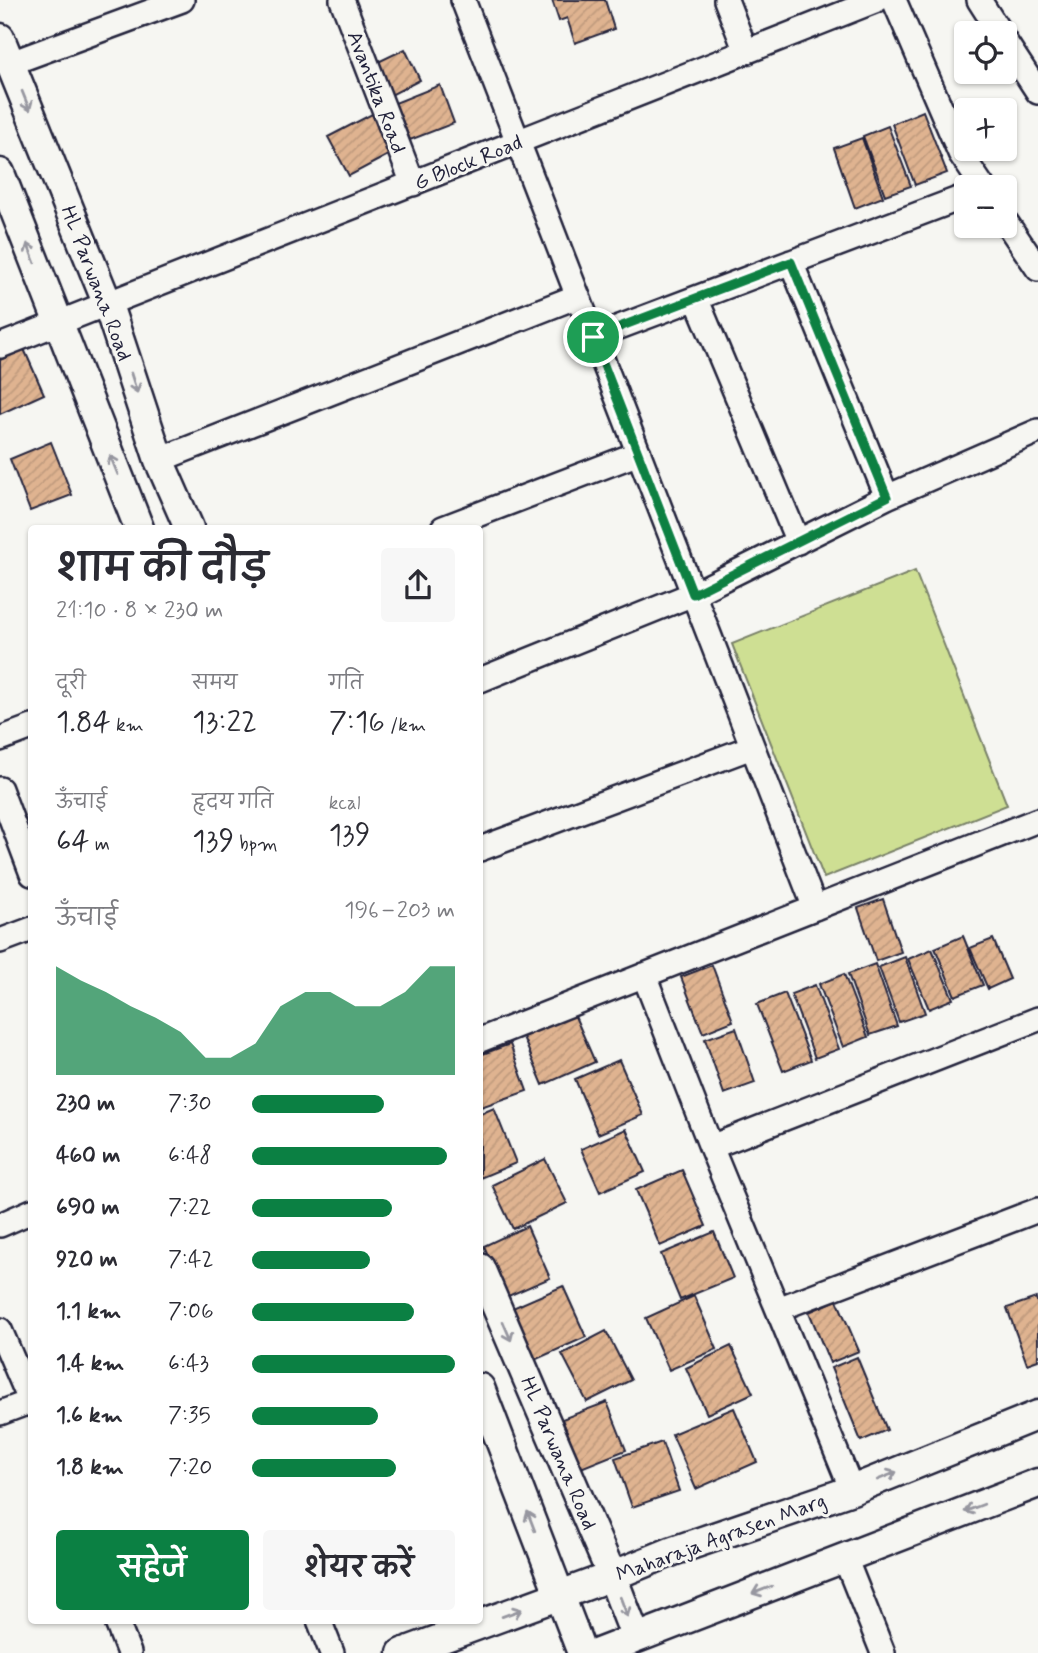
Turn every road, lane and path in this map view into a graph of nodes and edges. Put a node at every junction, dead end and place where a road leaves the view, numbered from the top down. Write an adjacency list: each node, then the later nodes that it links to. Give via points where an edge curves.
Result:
1 (182, 0): 9 (street)
2 (342, 0): 16 (street, Avantika Road)
3 (463, 0): 13 (street)
4 (726, 0): 10 (street)
5 (877, 0): 10 (street, G Block Road)
6 (894, 0): 15 (street, via 960,153)
7 (979, 0): 8 (street)
8 (992, 21)
9 (6, 51): 23 (street, HL Parwana Road, one-way to 23)
10 (747, 52): 13 (street, G Block Road)
11 (1017, 60): 12 (street)
12 (1038, 92)
13 (518, 142): 16 (street, G Block Road); 21 (street)
14 (0, 173): 24 (street, one-way to 14)
15 (975, 175)
16 (413, 184): 23 (street, G Block Road)
17 (954, 201): 19 (street)
18 (1017, 238): 20 (street)
19 (791, 262): 22 (street); 30 (street)
20 (1038, 269)
21 (578, 296): 25 (street); 29 (street)
22 (696, 298): 25 (street); 34 (street)
23 (108, 305): 24 (street, G Block Road); 29 (street, HL Parwana Road, one-way to 29)
24 (58, 325): 26 (street, G Block Road); 31 (street, one-way to 24)
25 (593, 337): 28 (street)
26 (0, 346)
27 (1038, 432): 30 (street)
28 (639, 453): 33 (street); 35 (street)
29 (159, 460): 32 (street, HL Parwana Road)
30 (887, 497): 34 (street)
31 (138, 525)
32 (189, 525)
33 (451, 525)
34 (798, 542): 35 (street)
35 (693, 594): 36 (street); 39 (street)
36 (483, 679)
37 (28, 728): 38 (street)
38 (0, 739)
39 (752, 747): 42 (street); 44 (street)
40 (0, 789): 43 (street)
41 (1038, 820): 44 (street)
42 (483, 848)
43 (28, 863)
44 (815, 908): 47 (street)
45 (28, 930): 46 (street)
46 (0, 941)
47 (644, 975): 49 (street); 50 (street)
48 (1038, 1019): 50 (street)
49 (483, 1039)
50 (711, 1147): 55 (street)
51 (1038, 1210): 55 (street)
52 (28, 1213): 53 (street)
53 (0, 1225)
54 (483, 1275): 65 (street, HL Parwana Road, one-way to 65)
55 (778, 1309): 63 (street)
56 (0, 1330): 57 (street)
57 (28, 1395)
58 (483, 1396): 66 (street, one-way to 58)
59 (28, 1403): 60 (street)
60 (0, 1413)
61 (1038, 1415): 63 (street, Maharaja Agrasen Marg, one-way to 61)
62 (1038, 1483): 64 (street, one-way to 64)
63 (852, 1490): 65 (street, Maharaja Agrasen Marg)
64 (845, 1558): 71 (street, one-way to 71); 77 (street)
65 (612, 1576): 66 (street, Maharaja Agrasen Marg); 71 (street, HL Parwana Road, one-way to 71)
66 (560, 1595): 67 (street, Maharaja Agrasen Marg, one-way to 66); 75 (street)
67 (483, 1623)
68 (118, 1624): 72 (street)
69 (321, 1624): 73 (street)
70 (481, 1624): 74 (street, Maharaja Agrasen Marg, one-way to 70)
71 (638, 1646): 76 (street)
72 (129, 1653)
73 (332, 1653)
74 (402, 1653)
75 (582, 1653)
76 (598, 1653)
77 (883, 1653)

